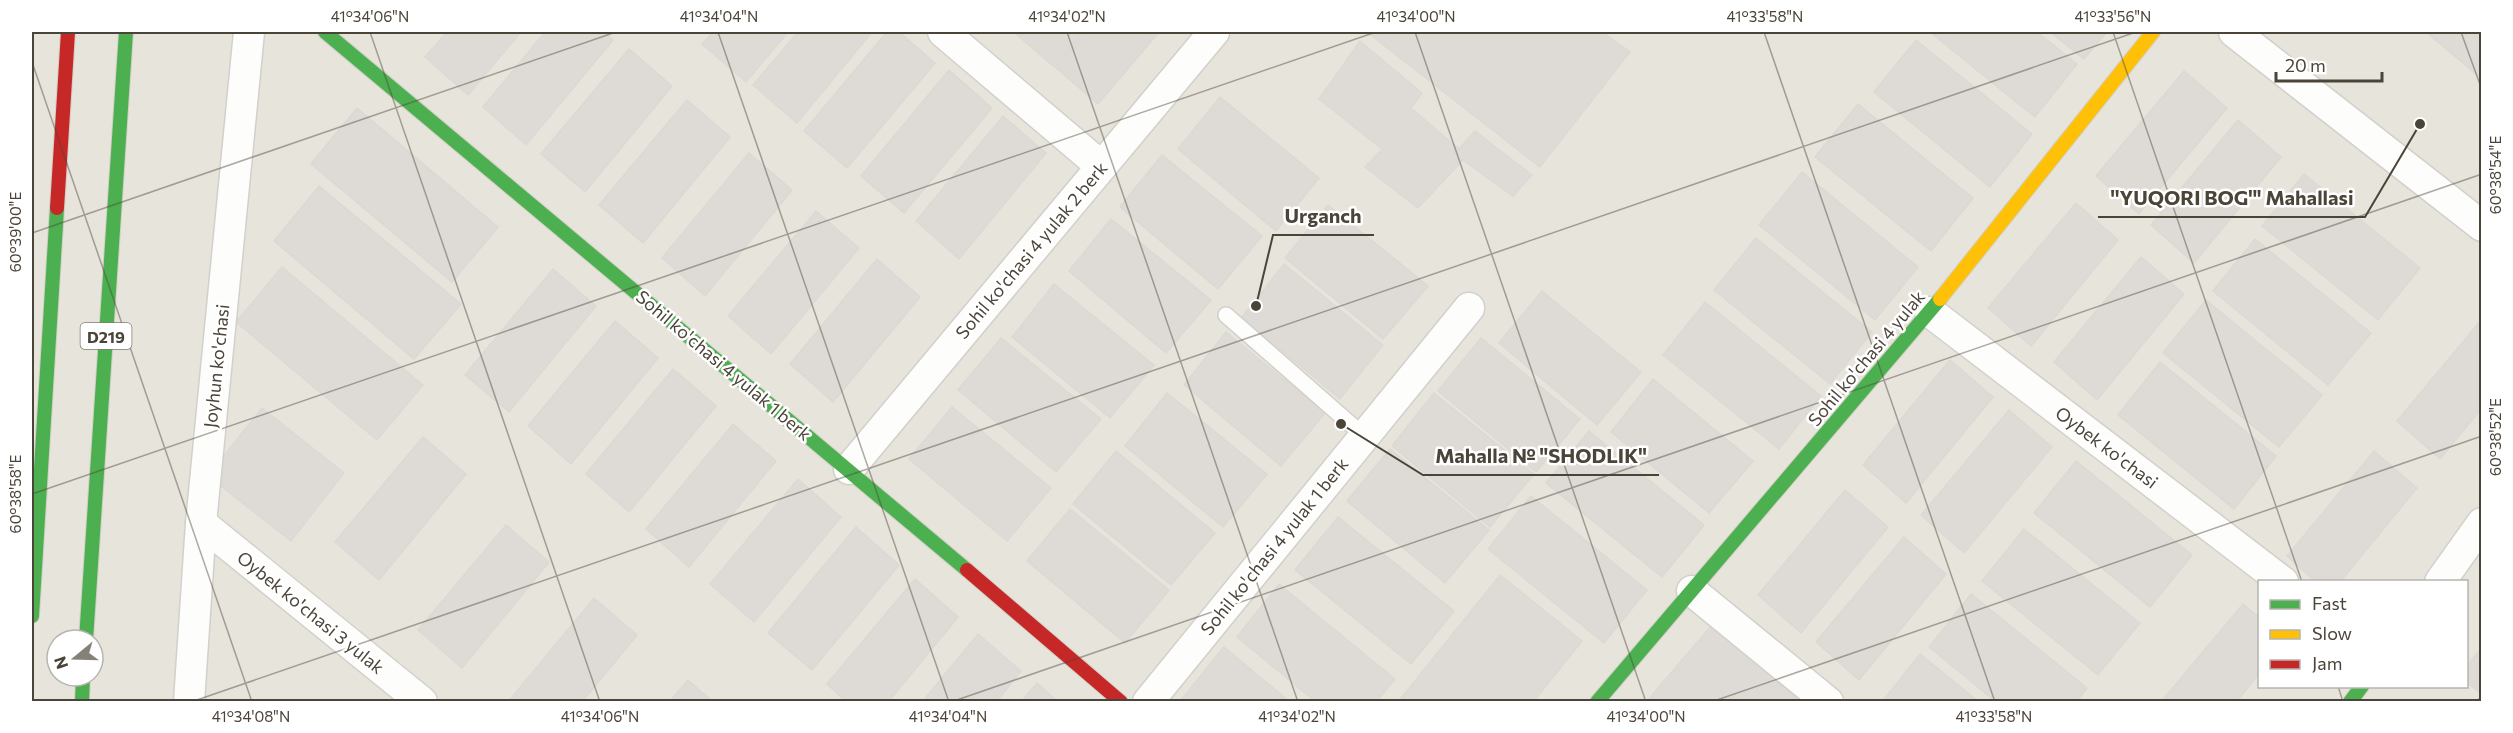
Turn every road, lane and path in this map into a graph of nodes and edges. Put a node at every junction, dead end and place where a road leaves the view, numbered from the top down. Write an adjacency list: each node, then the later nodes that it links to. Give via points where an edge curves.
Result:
1 (68, 32): 21 (street)
2 (126, 32): 22 (street, D219)
3 (249, 32): 16 (street, Joyhun ko'chasi)
4 (325, 32): 15 (street, Sohil ko'chasi 4 yulak 1 berk)
5 (943, 32): 9 (street)
6 (1214, 32): 9 (street, Sohil ko'chasi 4 yulak 2 berk)
7 (2153, 32): 12 (street, Sohil ko'chasi 4 yulak)
8 (2234, 32): 10 (street)
9 (1101, 166): 15 (street, Sohil ko'chasi 4 yulak 2 berk)
10 (2481, 226)
11 (1469, 308): 14 (street, Sohil ko'chasi 4 yulak 1 berk)
12 (1930, 312): 18 (street, Oybek ko'chasi); 20 (street, Sohil ko'chasi 4 yulak)
13 (1226, 315): 14 (lane)
14 (1364, 436): 27 (street, Sohil ko'chasi 4 yulak 1 berk)
15 (849, 469): 26 (street, Sohil ko'chasi 4 yulak 1 berk)
16 (201, 523): 24 (street, Joyhun ko'chasi); 25 (street, Oybek ko'chasi 3 yulak)
17 (2481, 523): 19 (street)
18 (2280, 580)
19 (2441, 580)
20 (1692, 591): 28 (street, Sohil ko'chasi 4 yulak); 29 (street)
21 (32, 616)
22 (87, 628)
23 (2361, 688): 30 (street)
24 (189, 702)
25 (422, 702)
26 (1121, 702)
27 (1148, 702)
28 (1598, 702)
29 (1828, 702)
30 (2350, 702)

